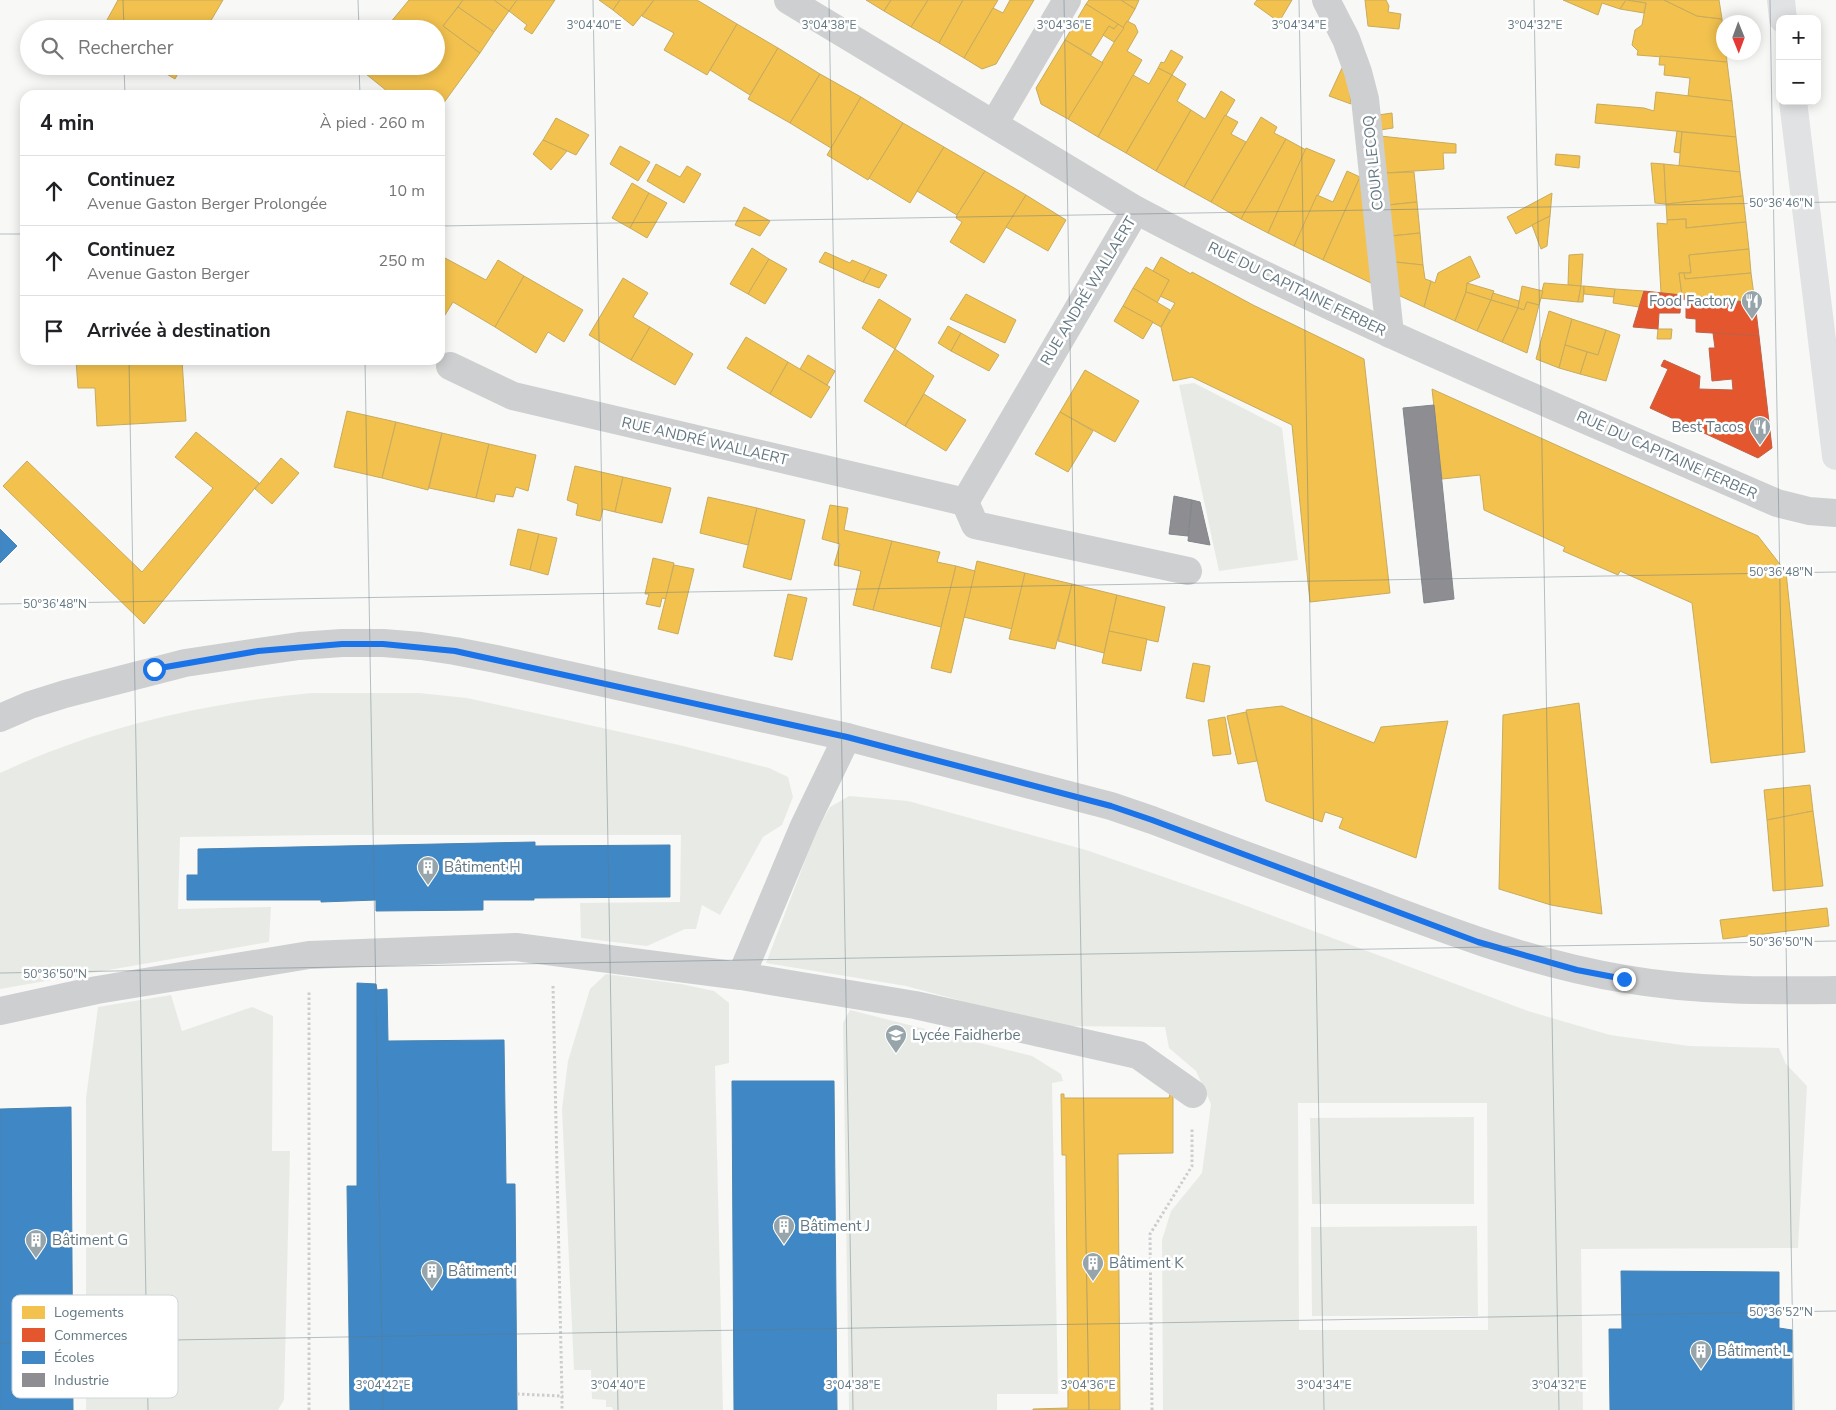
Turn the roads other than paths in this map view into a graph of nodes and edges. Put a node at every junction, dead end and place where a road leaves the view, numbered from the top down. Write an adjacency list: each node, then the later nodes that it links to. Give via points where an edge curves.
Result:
1 (788, 0): 7 (street, RUE DU CAPITAINE FERBER)
2 (1067, 0): 7 (street)
3 (1326, 0): 9 (street, COUR LECOQ, via 1346,39 1365,99)
4 (1781, 0): 5 (main road)
5 (1783, 15)
6 (1793, 105): 11 (main road)
7 (994, 124): 8 (street, RUE DU CAPITAINE FERBER)
8 (1136, 210): 9 (street, RUE DU CAPITAINE FERBER); 12 (street, RUE ANDRÉ WALLAERT)
9 (1390, 334): 13 (street, RUE DU CAPITAINE FERBER, via 1777,503)
10 (450, 366): 12 (street, RUE ANDRÉ WALLAERT, via 513,396)
11 (1836, 456)
12 (965, 502): 14 (street, via 975,525)
13 (1836, 514)
14 (1188, 571)
15 (0, 718): 16 (street, via 65,694 184,663 299,646 383,644 471,654)
16 (847, 737): 17 (street, via 804,826); 18 (street, via 1111,806 1478,942 1577,970 1665,985)
17 (741, 976): 19 (street, via 516,947 310,956 97,990); 20 (street, via 914,1005 1138,1056)
18 (1836, 990)
19 (0, 1011)
20 (1192, 1094)

